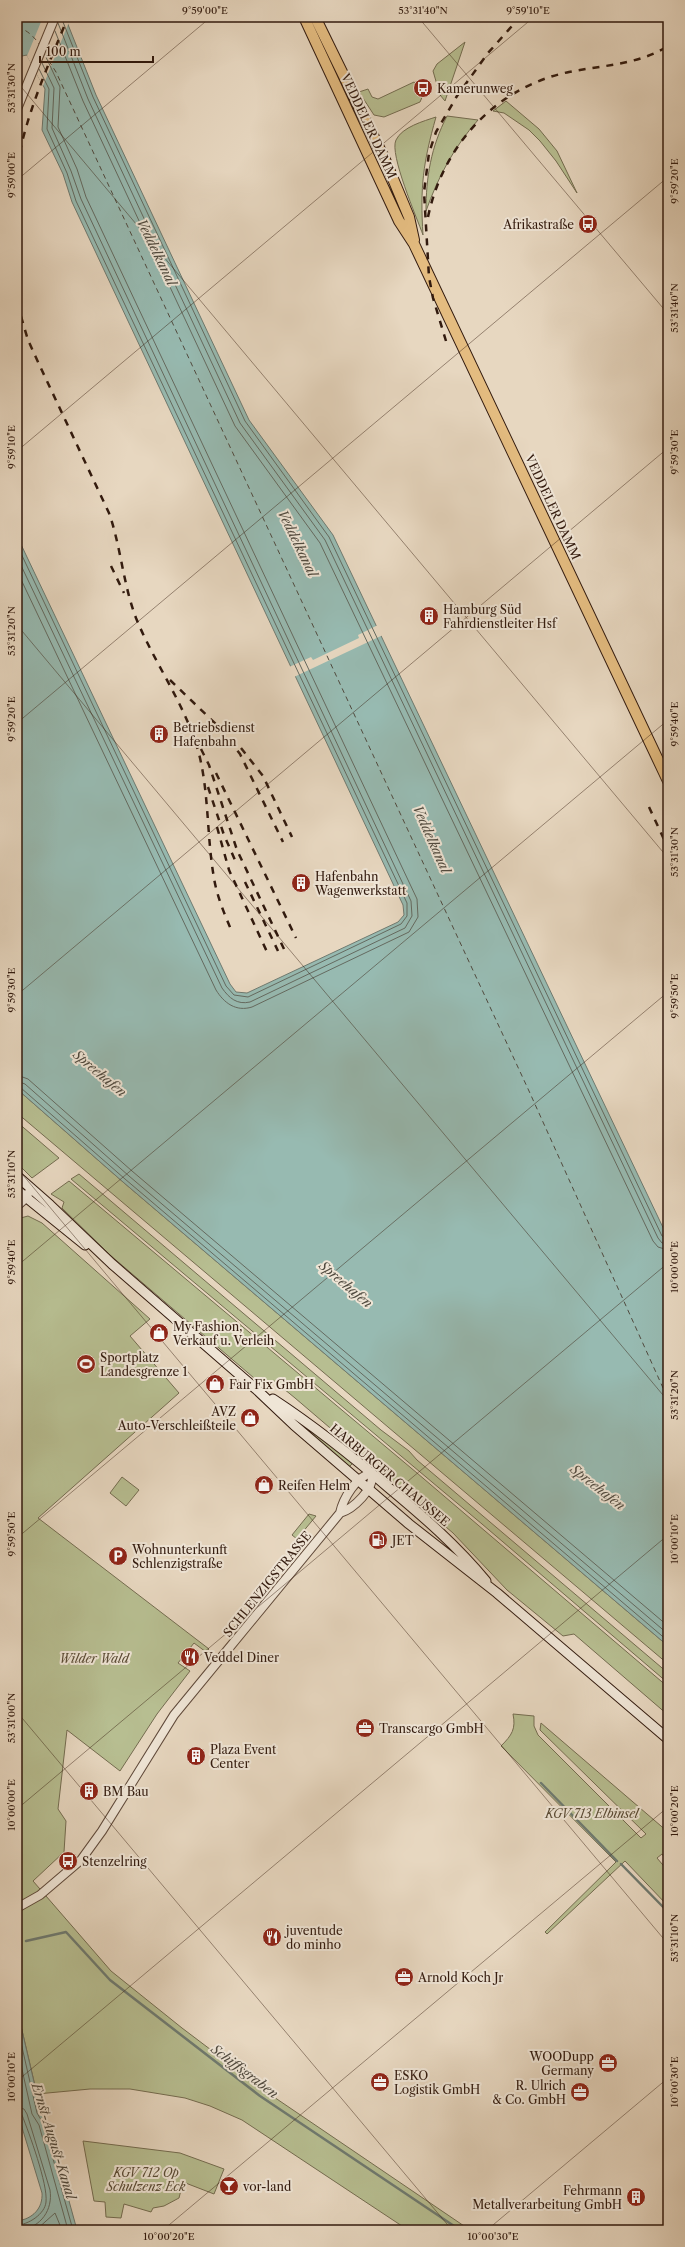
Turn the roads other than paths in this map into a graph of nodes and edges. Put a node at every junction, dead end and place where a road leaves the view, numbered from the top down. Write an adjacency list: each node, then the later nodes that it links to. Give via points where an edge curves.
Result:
1 (55, 17): 4 (street)
2 (304, 17): 5 (main road, VEDDELER DAMM, via 399,221)
3 (315, 17): 5 (main road, VEDDELER DAMM, via 392,174 409,217)
4 (17, 109)
5 (414, 244): 6 (main road, VEDDELER DAMM)
6 (668, 781)
7 (17, 1176): 8 (main road, HARBURGER CHAUSSEE)
8 (31, 1188): 9 (street); 10 (street); 12 (main road, HARBURGER CHAUSSEE)
9 (17, 1191): 10 (main road, HARBURGER CHAUSSEE)
10 (26, 1198): 11 (street); 12 (main road, HARBURGER CHAUSSEE, via 61,1228)
11 (17, 1206)
12 (112, 1264): 13 (main road, HARBURGER CHAUSSEE)
13 (256, 1389): 14 (main road, HARBURGER CHAUSSEE, via 312,1426); 15 (main road, HARBURGER CHAUSSEE, via 294,1426)
14 (372, 1474): 15 (street, SCHLENZIGSTRASSE, via 367,1474); 16 (street, SCHLENZIGSTRASSE, via 372,1482); 18 (main road, HARBURGER CHAUSSEE, via 463,1554)
15 (359, 1481): 16 (main road, HARBURGER CHAUSSEE); 17 (street, SCHLENZIGSTRASSE, via 342,1502)
16 (368, 1489): 17 (street, SCHLENZIGSTRASSE, via 350,1510); 18 (main road, HARBURGER CHAUSSEE, via 459,1565)
17 (340, 1513): 20 (street, SCHLENZIGSTRASSE, via 174,1715 102,1831 81,1860 40,1895)
18 (497, 1593): 19 (main road, HARBURGER CHAUSSEE)
19 (668, 1739)
20 (17, 1908)

